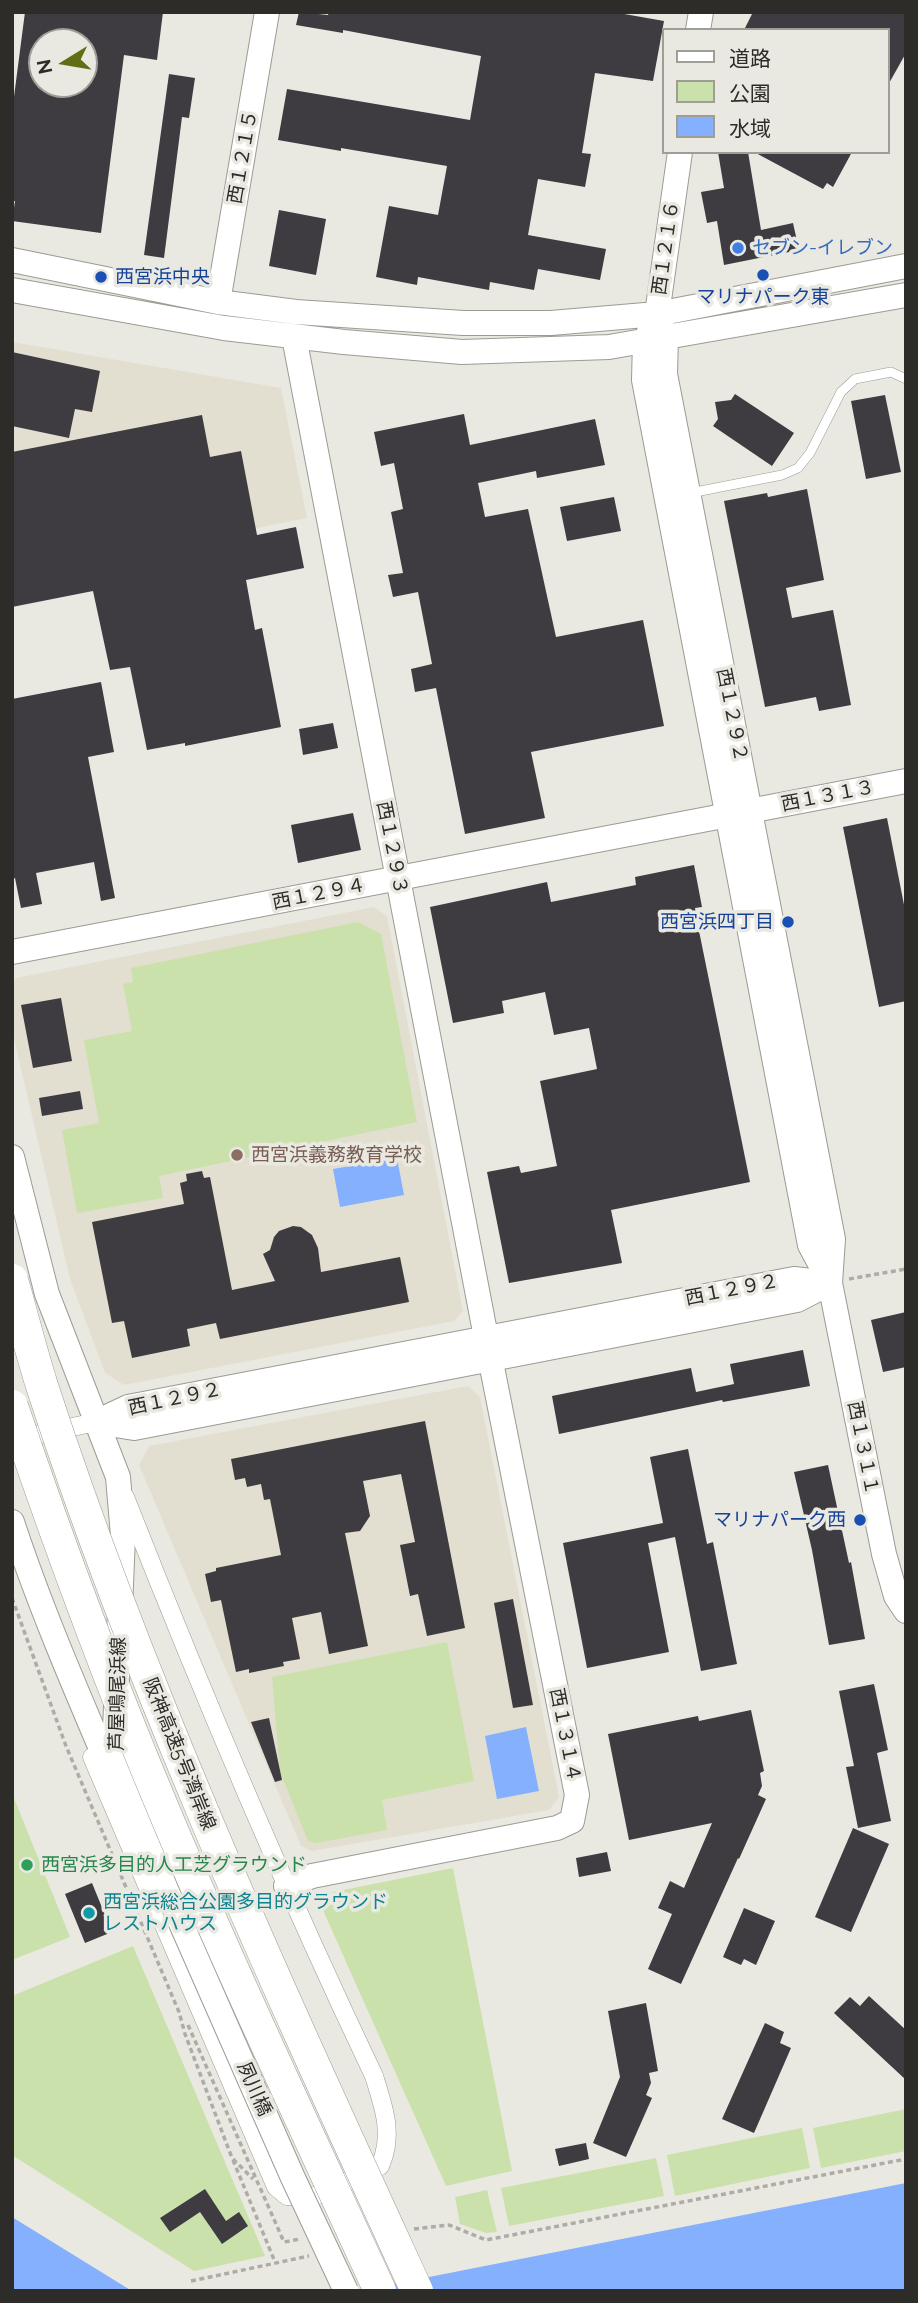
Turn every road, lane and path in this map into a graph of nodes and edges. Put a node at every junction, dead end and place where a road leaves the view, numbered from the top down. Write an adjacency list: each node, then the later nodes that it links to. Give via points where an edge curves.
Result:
1 (267, 12): 7 (street, 西１２１５)
2 (680, 154): 8 (street, 西１２１６)
3 (12, 260): 7 (street)
4 (906, 266): 8 (street)
5 (12, 290): 9 (street)
6 (906, 295): 10 (street)
7 (218, 302): 8 (street, via 463,323 551,323)
8 (656, 314): 10 (street, 西１２１６)
9 (294, 337): 10 (street, via 462,352 609,347); 15 (street, 西１２９３)
10 (655, 339): 12 (street, 西１２９２); 14 (street, 西１２９２, via 644,380)
11 (906, 379): 12 (lane, via 891,372 855,379 841,392 798,468)
12 (688, 493): 14 (street, 西１２９２)
13 (906, 781): 14 (street, 西１３１３)
14 (739, 814): 15 (street, 西１２９４); 20 (street, 西１２９２, via 810,1245)
15 (398, 879): 16 (street, 西１２９４); 21 (street, 西１２９３)
16 (12, 952)
17 (12, 1157): 23 (street, 芦屋鳴尾浜線, via 47,1294)
18 (906, 1269): 20 (path)
19 (12, 1280): 41 (highway, 阪神高速5号湾岸線, bridge, via 41,1383 139,1656 261,1949)
20 (830, 1283): 21 (street, 西１２９２, via 797,1300); 27 (street, 西１３１１, via 884,1554)
21 (489, 1348): 23 (street, 西１２９２, via 134,1428); 29 (street, 西１３１４, via 577,1795 572,1821 557,1828 312,1876)
22 (12, 1406): 40 (highway, 阪神高速5号湾岸線, bridge, via 104,1662 166,1815)
23 (96, 1422): 24 (street); 25 (street, 芦屋鳴尾浜線)
24 (12, 1440)
25 (118, 1478): 29 (street); 30 (street, 芦屋鳴尾浜線, via 123,1536 114,1755)
26 (12, 1522): 28 (street, 芦屋鳴尾浜線)
27 (906, 1611)
28 (54, 1637): 29 (street, via 70,1704 276,2187 288,2196 311,2198 380,2166 387,2130 374,2076); 30 (street, 芦屋鳴尾浜線, via 138,1838)
29 (286, 1886)
30 (165, 1887): 39 (street, 夙川橋, bridge)
31 (183, 2022): 35 (path, bridge, via 284,2242)
32 (232, 2158): 37 (path)
33 (906, 2159): 34 (path, via 486,2240 449,2225)
34 (408, 2230)
35 (306, 2238)
36 (314, 2255): 37 (path)
37 (276, 2263): 38 (path)
38 (191, 2281)
39 (346, 2291)
40 (380, 2291)
41 (417, 2291)

